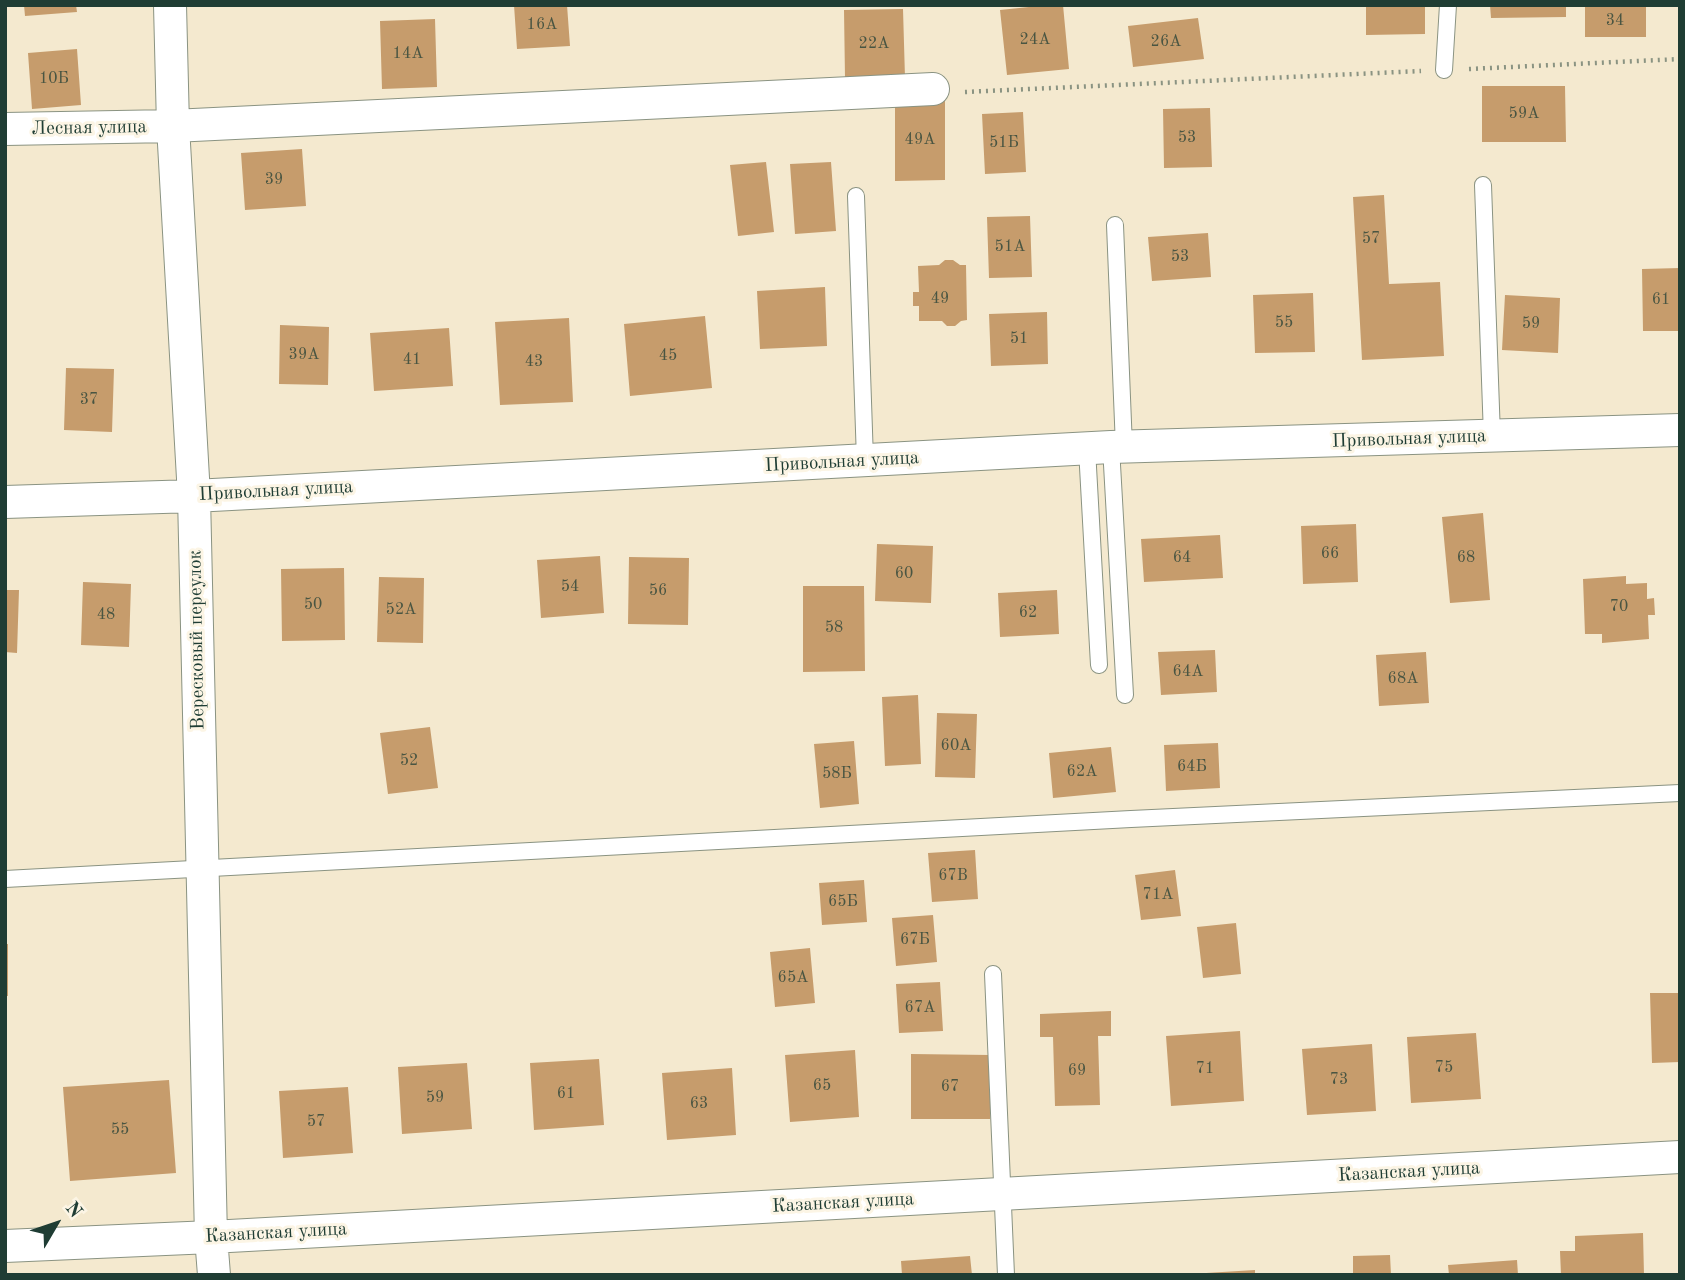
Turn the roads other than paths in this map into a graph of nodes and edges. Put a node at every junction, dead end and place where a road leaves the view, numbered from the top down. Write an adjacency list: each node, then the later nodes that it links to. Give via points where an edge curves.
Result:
1 (170, 5): 5 (street, Вересковый переулок)
2 (1448, 5): 3 (lane)
3 (1444, 70)
4 (933, 89): 5 (street, Лесная улица)
5 (173, 127): 6 (street, Лесная улица); 14 (street, Вересковый переулок)
6 (5, 129)
7 (1483, 185): 11 (lane)
8 (856, 196): 13 (lane)
9 (1115, 225): 12 (lane)
10 (1680, 430): 11 (street, Привольная улица)
11 (1492, 436): 12 (street, Привольная улица)
12 (1107, 448): 13 (street, Привольная улица); 16 (lane); 17 (lane)
13 (865, 460): 14 (street, Привольная улица)
14 (194, 496): 15 (street, Привольная улица); 19 (street, Вересковый переулок)
15 (5, 502)
16 (1099, 665)
17 (1125, 695)
18 (1680, 793): 19 (lane)
19 (202, 870): 20 (lane); 24 (street, Вересковый переулок)
20 (5, 879)
21 (993, 974): 23 (lane)
22 (1680, 1157): 23 (street, Казанская улица)
23 (1003, 1194): 24 (street, Казанская улица); 27 (lane)
24 (211, 1237): 25 (street, Казанская улица); 26 (street, Вересковый переулок)
25 (5, 1246)
26 (214, 1275)
27 (1006, 1275)

